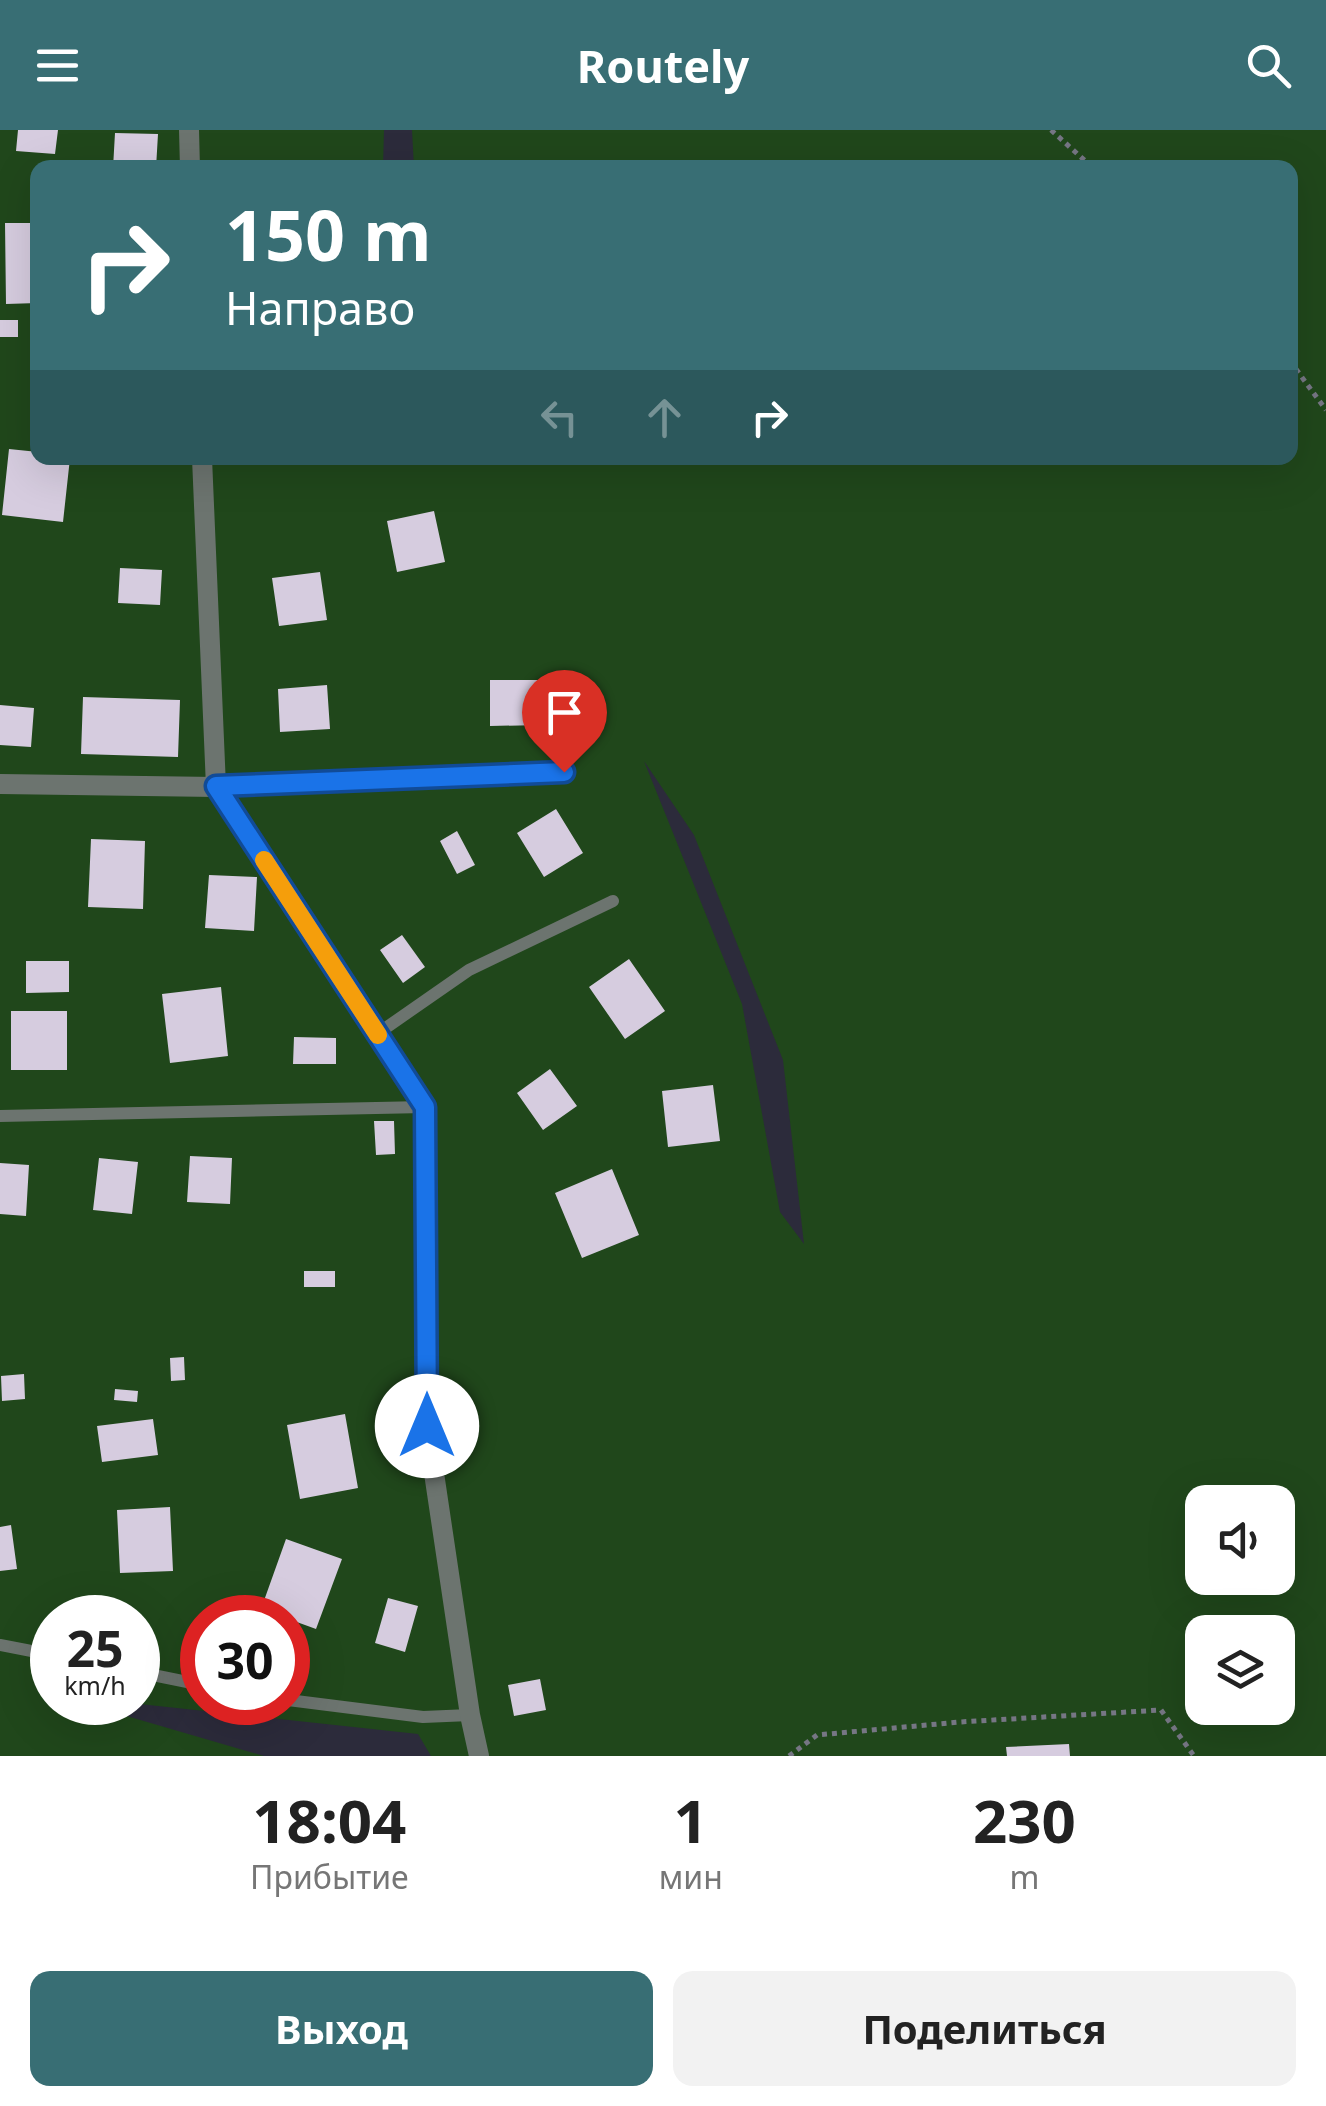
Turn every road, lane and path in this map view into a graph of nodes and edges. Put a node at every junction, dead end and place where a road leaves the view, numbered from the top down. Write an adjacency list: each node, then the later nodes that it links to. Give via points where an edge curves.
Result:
1 (189, 130): 3 (street)
2 (1051, 130): 4 (path)
3 (190, 160)
4 (1084, 160)
5 (1298, 372): 6 (path)
6 (1326, 410)
7 (202, 465): 10 (street)
8 (564, 772): 10 (lane)
9 (0, 784): 10 (street)
10 (216, 786): 12 (street)
11 (612, 900): 12 (lane, via 470,970)
12 (378, 1034): 13 (street)
13 (425, 1107): 14 (lane); 18 (street, via 427,1426)
14 (0, 1116)
15 (0, 1645): 16 (lane)
16 (30, 1651)
17 (310, 1703): 18 (lane, via 423,1717)
18 (470, 1715): 19 (street)
19 (479, 1756)
20 (789, 1756): 21 (path, via 817,1736 1160,1710)
21 (1194, 1756)

